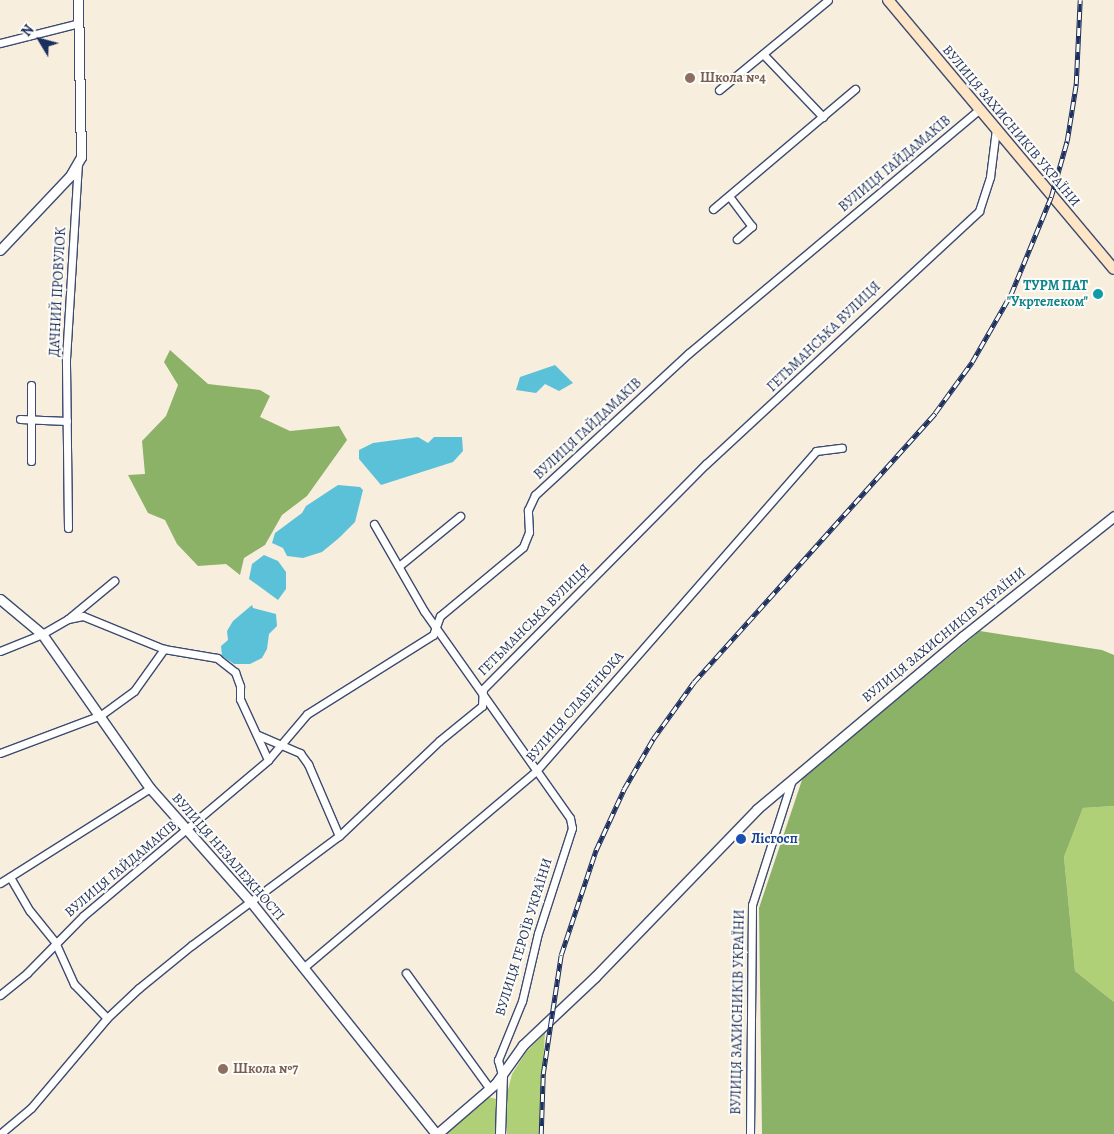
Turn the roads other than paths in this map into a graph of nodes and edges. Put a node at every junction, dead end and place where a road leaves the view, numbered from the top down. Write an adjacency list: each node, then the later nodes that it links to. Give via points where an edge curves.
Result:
1 (78, 0): 4 (street)
2 (828, 0): 6 (street)
3 (888, 0): 9 (main road, ВУЛИЦЯ ЗАХИСНИКІВ УКРАЇНИ)
4 (79, 23): 5 (street); 12 (street, via 83,148)
5 (0, 43)
6 (763, 54): 8 (street); 10 (street)
7 (855, 89): 10 (street)
8 (719, 90)
9 (979, 110): 11 (main road, ВУЛИЦЯ ЗАХИСНИКІВ УКРАЇНИ); 32 (street, ВУЛИЦЯ ГАЙДАМАКІВ, via 689,353 535,495 528,510 530,532 523,547 440,616)
10 (823, 117): 13 (street)
11 (996, 130): 17 (main road, ВУЛИЦЯ ЗАХИСНИКІВ УКРАЇНИ); 36 (street, ГЕТЬМАНСЬКА ВУЛИЦЯ, via 990,177 979,211 706,464 483,689)
12 (78, 165): 16 (street); 21 (street, ДАЧНИЙ ПРОВУЛОК, via 67,340)
13 (729, 196): 14 (street); 15 (street, via 752,226)
14 (713, 209)
15 (737, 240)
16 (0, 250)
17 (1114, 269)
18 (31, 385): 20 (street)
19 (20, 419): 20 (street)
20 (29, 420): 21 (street); 23 (street)
21 (67, 420): 27 (street, ДАЧНИЙ ПРОВУЛОК)
22 (842, 448): 42 (street, ВУЛИЦЯ СЛАБЕНЮКА, via 816,451)
23 (31, 461)
24 (460, 516): 28 (street)
25 (1114, 516): 43 (street, ВУЛИЦЯ ЗАХИСНИКІВ УКРАЇНИ)
26 (374, 524): 28 (street)
27 (68, 528)
28 (399, 566): 32 (street, via 424,611)
29 (114, 581): 31 (street)
30 (0, 599): 33 (street, ВУЛИЦЯ НЕЗАЛЕЖНОСТІ)
31 (68, 619): 33 (street); 34 (street, via 83,616)
32 (436, 624): 36 (street); 39 (street, ВУЛИЦЯ ГАЙДАМАКІВ, via 436,631 426,639 307,714 292,728)
33 (42, 634): 35 (street); 37 (street, ВУЛИЦЯ НЕЗАЛЕЖНОСТІ)
34 (164, 649): 37 (street, via 134,690); 38 (street, via 217,658 235,672 240,699)
35 (0, 651)
36 (482, 696): 42 (street); 46 (street, ГЕТЬМАНСЬКА ВУЛИЦЯ, via 482,706 439,741)
37 (101, 715): 40 (street); 44 (street, ВУЛИЦЯ НЕЗАЛЕЖНОСТІ)
38 (258, 735): 39 (street); 41 (street)
39 (283, 745): 41 (street, ВУЛИЦЯ ГАЙДАМАКІВ); 46 (street, via 300,753 308,764)
40 (0, 753)
41 (268, 760): 45 (street, ВУЛИЦЯ ГАЙДАМАКІВ)
42 (536, 771): 51 (street, ВУЛИЦЯ СЛАБЕНЮКА); 55 (street, ВУЛИЦЯ ГЕРОЇВ УКРАЇНИ, via 570,818 572,828 538,933 522,1001 498,1060)
43 (793, 777): 55 (street, ВУЛИЦЯ ЗАХИСНИКІВ УКРАЇНИ, via 723,842 523,1045); 60 (street, ВУЛИЦЯ ЗАХИСНИКІВ УКРАЇНИ, via 752,905)
44 (150, 788): 45 (street, ВУЛИЦЯ НЕЗАЛЕЖНОСТІ); 47 (street)
45 (186, 830): 49 (street, ВУЛИЦЯ НЕЗАЛЕЖНОСТІ); 50 (street, ВУЛИЦЯ ГАЙДАМАКІВ)
46 (339, 836): 49 (street, ГЕТЬМАНСЬКА ВУЛИЦЯ)
47 (10, 877): 48 (street); 50 (street, via 30,911)
48 (0, 883)
49 (251, 902): 51 (street, ВУЛИЦЯ НЕЗАЛЕЖНОСТІ); 54 (street, ГЕТЬМАНСЬКА ВУЛИЦЯ, via 192,945)
50 (55, 942): 53 (street, ВУЛИЦЯ ГАЙДАМАКІВ, via 27,973); 54 (street, via 74,984)
51 (303, 968): 58 (street, ВУЛИЦЯ НЕЗАЛЕЖНОСТІ)
52 (406, 974): 56 (street)
53 (0, 995)
54 (107, 1018): 57 (street, ГЕТЬМАНСЬКА ВУЛИЦЯ, via 31,1108)
55 (502, 1075): 56 (street); 59 (street)
56 (490, 1089): 58 (street)
57 (0, 1134)
58 (437, 1134)
59 (500, 1134)
60 (750, 1134)

